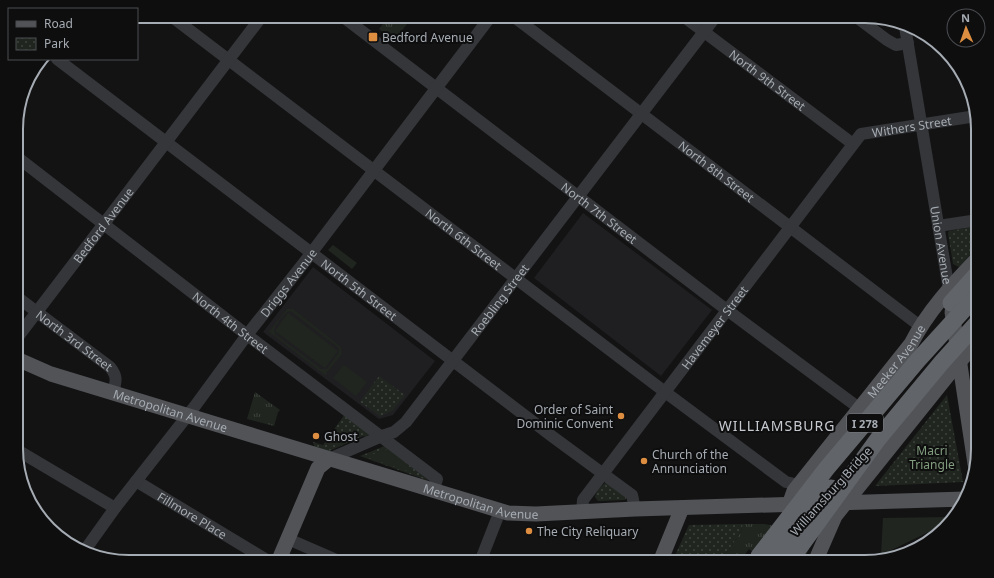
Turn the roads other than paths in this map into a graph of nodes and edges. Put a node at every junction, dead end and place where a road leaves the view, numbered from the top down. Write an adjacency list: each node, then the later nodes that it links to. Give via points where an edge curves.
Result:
1 (180, 23): 13 (street, North 6th Street)
2 (257, 23): 13 (street, Bedford Avenue)
3 (351, 23): 14 (street, North 7th Street)
4 (486, 23): 14 (street, Driggs Avenue)
5 (522, 23): 15 (street, North 8th Street)
6 (692, 23): 10 (street, North 9th Street)
7 (711, 23): 10 (street, Roebling Street)
8 (864, 23): 11 (street, via 887,40 896,44)
9 (906, 31): 11 (street, Union Avenue)
10 (704, 32): 15 (street, Roebling Street); 19 (street, North 9th Street)
11 (908, 43): 17 (street, Union Avenue)
12 (58, 60): 18 (street, North 5th Street)
13 (228, 60): 18 (street, Bedford Avenue); 21 (street, North 6th Street)
14 (436, 88): 21 (street, Driggs Avenue); 22 (street, North 7th Street)
15 (641, 114): 22 (street, Roebling Street); 26 (street, North 8th Street)
16 (970, 117): 17 (street, Withers Street)
17 (921, 124): 19 (street, Withers Street, via 861,134); 25 (street, Union Avenue)
18 (166, 142): 24 (street, Bedford Avenue); 27 (street, North 5th Street)
19 (853, 144): 26 (street, Havemeyer Street)
20 (23, 161): 24 (street, North 4th Street)
21 (374, 170): 27 (street, Driggs Avenue); 29 (street, North 6th Street)
22 (578, 196): 29 (street, Roebling Street); 34 (street, North 7th Street)
23 (971, 221): 25 (street)
24 (104, 224): 35 (street, Bedford Avenue); 39 (street, North 4th Street)
25 (938, 226): 31 (street, Union Avenue)
26 (790, 227): 34 (street, Havemeyer Street); 36 (street, North 8th Street)
27 (311, 253): 39 (street, Driggs Avenue); 44 (street, North 5th Street)
28 (971, 268): 31 (main road, Meeker Avenue)
29 (516, 278): 44 (street, Roebling Street); 45 (street, North 6th Street)
30 (971, 279): 31 (highway)
31 (950, 296): 36 (main road, Meeker Avenue); 40 (main road, via 926,330); 42 (main road, Union Avenue)
32 (23, 302): 35 (street, North 3rd Street)
33 (971, 302): 73 (highway, I 278, bridge, via 832,462)
34 (728, 310): 45 (street, Havemeyer Street); 47 (street, North 7th Street)
35 (37, 312): 37 (street, Bedford Avenue); 46 (street, North 3rd Street, via 110,367 116,375)
36 (920, 326): 40 (main road, Meeker Avenue)
37 (23, 330)
38 (971, 330): 51 (highway, I 278, bridge)
39 (247, 335): 49 (street, Driggs Avenue); 50 (street, North 4th Street)
40 (911, 344): 47 (main road, Meeker Avenue)
41 (971, 348): 42 (main road)
42 (960, 360): 48 (main road, Union Avenue); 59 (main road)
43 (23, 361): 46 (main road, Metropolitan Avenue, via 51,374)
44 (454, 361): 50 (street, Roebling Street, via 406,422 394,432); 54 (street, North 5th Street)
45 (665, 392): 54 (street, Havemeyer Street); 56 (street, North 6th Street, via 786,482)
46 (113, 393): 49 (main road, Metropolitan Avenue)
47 (859, 408): 56 (main road, Meeker Avenue)
48 (971, 415)
49 (188, 416): 53 (main road, Metropolitan Avenue); 55 (street, Driggs Avenue)
50 (382, 436): 53 (street, Roebling Street); 57 (street, North 4th Street, via 437,479)
51 (878, 439): 74 (highway, Williamsburg Bridge, bridge); 75 (highway, I 278, bridge)
52 (23, 454): 61 (street)
53 (329, 459): 57 (main road, Metropolitan Avenue); 66 (main road, Roebling Street, via 318,468)
54 (603, 473): 63 (street, North 5th Street, via 632,495); 65 (street, Havemeyer Street, via 583,500)
55 (136, 481): 61 (street, Driggs Avenue); 68 (street, Fillmore Place)
56 (799, 485): 60 (main road, Meeker Avenue)
57 (434, 490): 64 (main road, Metropolitan Avenue)
58 (958, 499): 59 (main road, Metropolitan Avenue)
59 (846, 504): 60 (main road, Metropolitan Avenue); 76 (main road, via 836,516)
60 (789, 505): 62 (main road, Metropolitan Avenue)
61 (115, 508): 67 (street, Driggs Avenue)
62 (682, 508): 63 (main road, Metropolitan Avenue); 72 (main road)
63 (635, 509): 65 (main road, Metropolitan Avenue)
64 (500, 511): 65 (main road, Metropolitan Avenue, via 529,514); 71 (street)
65 (582, 512)
66 (288, 539): 69 (main road, Roebling Street); 70 (street)
67 (88, 546)
68 (258, 555)
69 (281, 555)
70 (325, 555)
71 (483, 555)
72 (663, 555)
73 (763, 555)
74 (764, 555)
75 (794, 555)
76 (818, 555)

